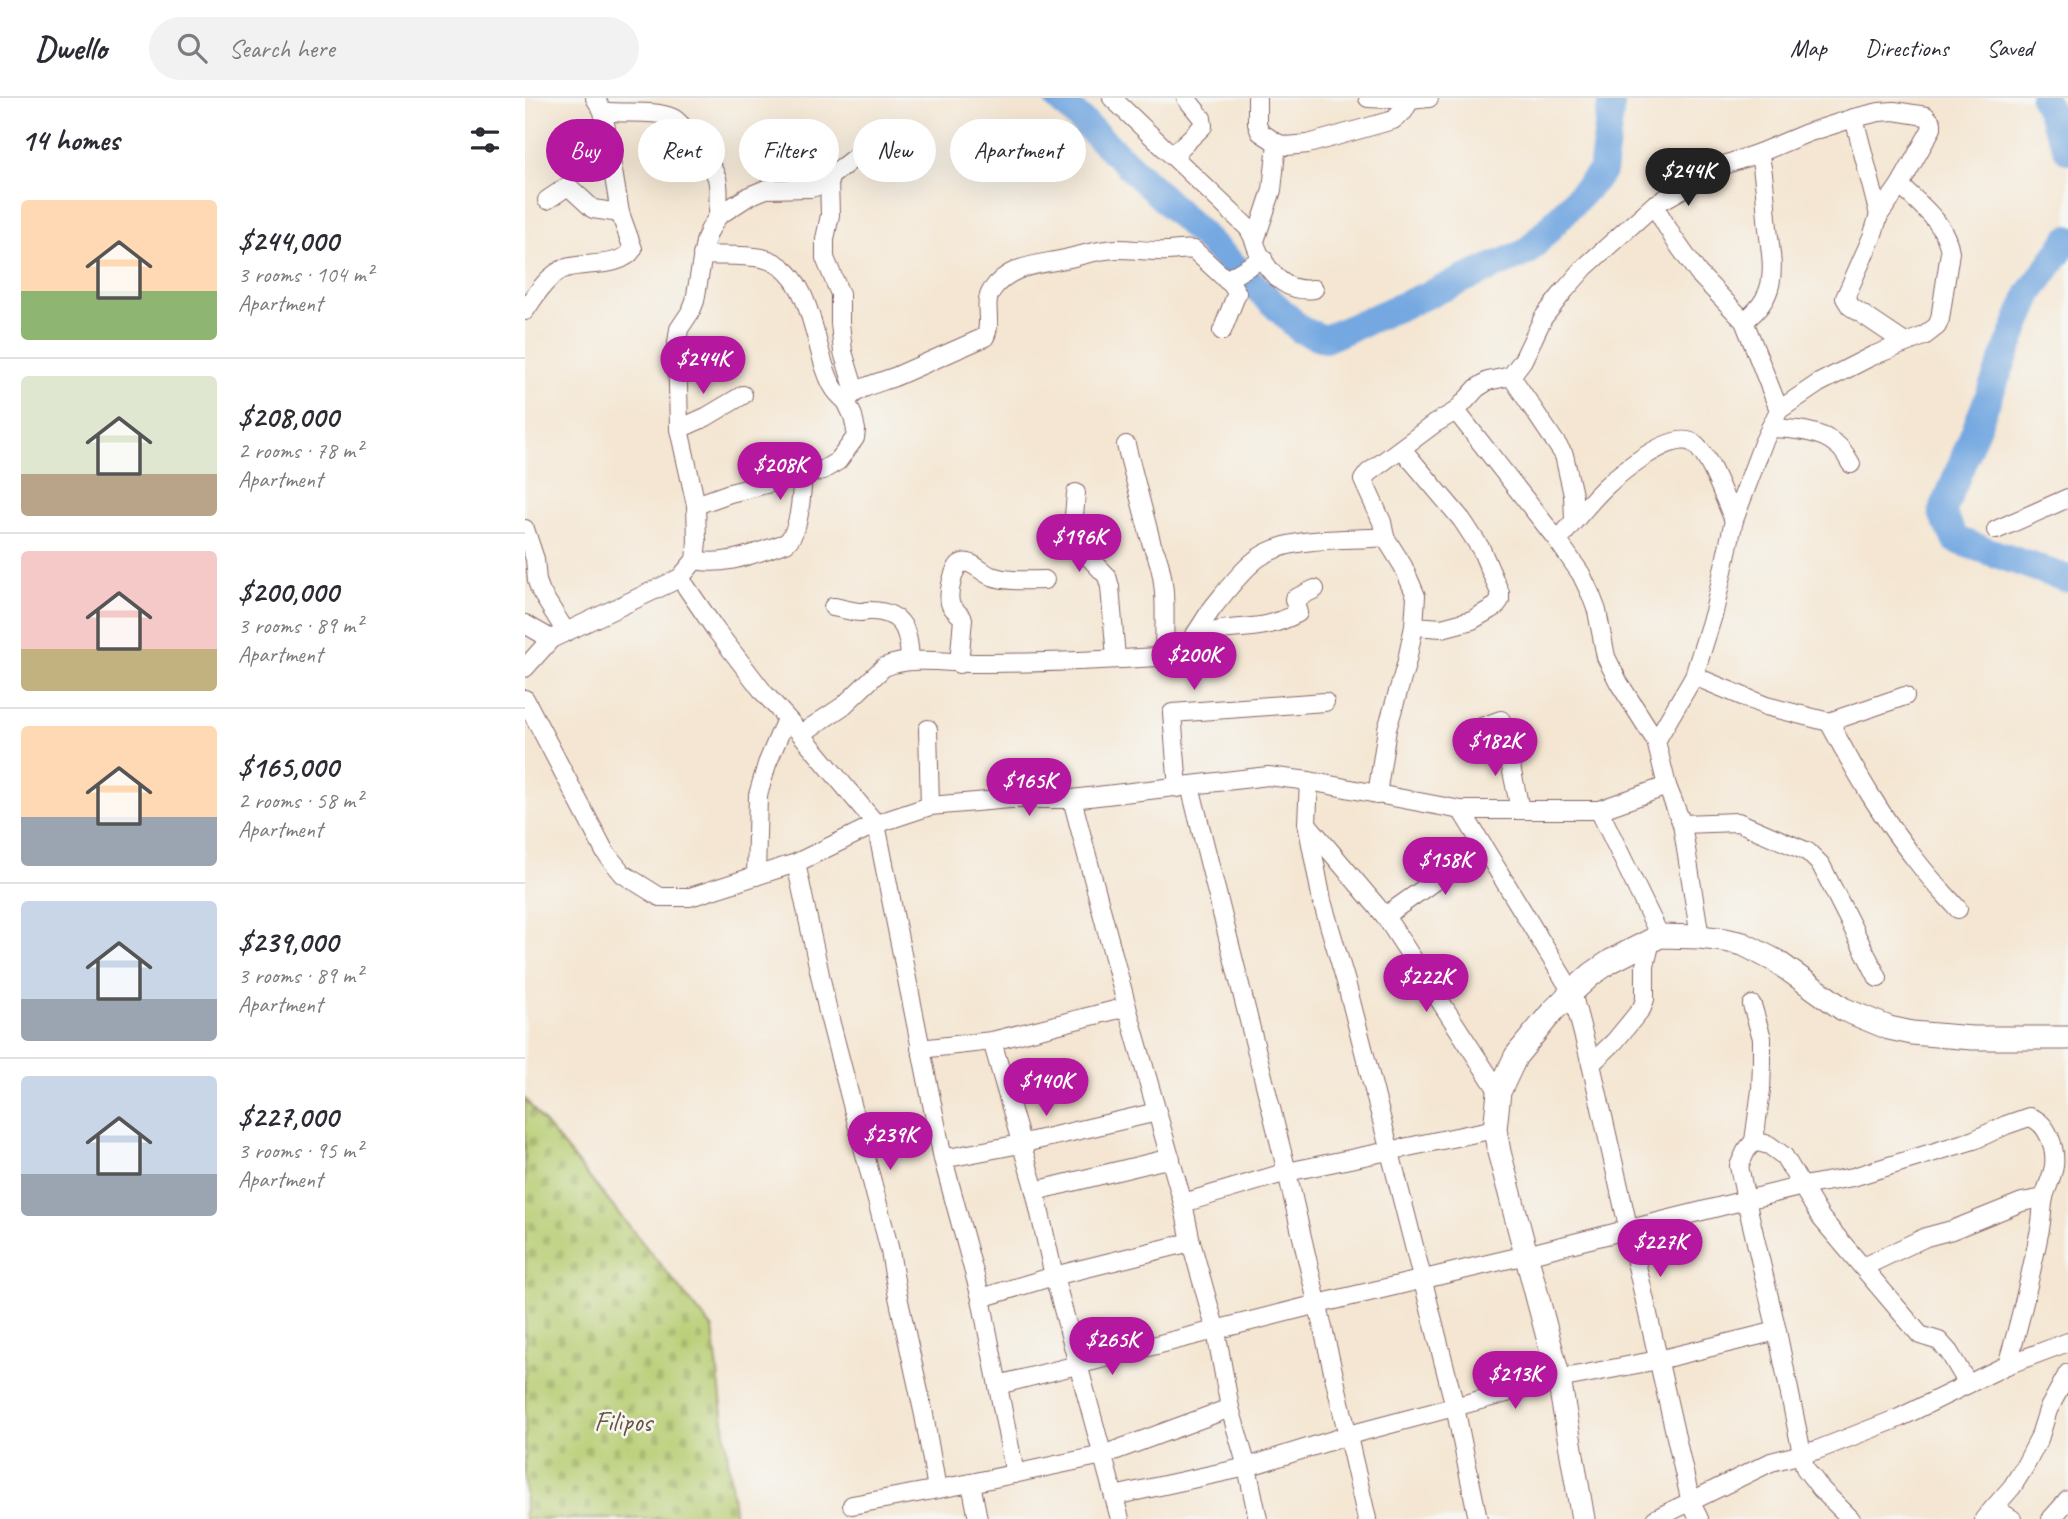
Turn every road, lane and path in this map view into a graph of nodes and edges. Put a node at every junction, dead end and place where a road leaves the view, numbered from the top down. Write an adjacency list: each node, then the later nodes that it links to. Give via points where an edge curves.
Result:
1 (1112, 98): 11 (street)
2 (1186, 98): 11 (street, via 1202,118 1203,127)
3 (1257, 98): 9 (street, via 1260,132)
4 (1369, 98): 6 (street)
5 (1429, 98): 6 (street)
6 (1410, 100): 9 (street, via 1393,120 1308,144)
7 (599, 104): 19 (street); 21 (street, via 614,113 653,113 682,124 716,176)
8 (1854, 118): 10 (street); 16 (street, via 1894,111 1930,120 1932,128); 20 (street)
9 (1277, 143): 22 (street, via 1272,190)
10 (1759, 153): 18 (street, via 1727,164); 28 (street, via 1773,269 1765,299)
11 (1172, 156): 22 (street)
12 (853, 160): 13 (street)
13 (839, 170)
14 (822, 182): 21 (street, via 811,188 766,189)
15 (829, 182): 33 (street, via 825,258 841,294 840,323)
16 (1900, 186): 20 (street); 30 (street, via 1933,218 1945,234 1950,252 1937,326)
17 (547, 200): 19 (street, via 568,186 593,209)
18 (1654, 205): 28 (street, via 1698,273); 31 (street, via 1565,290 1543,318)
19 (620, 213): 27 (street, via 633,249 630,254 565,268)
20 (1879, 215): 30 (street, via 1845,300)
21 (718, 216): 23 (street)
22 (1256, 238): 24 (street)
23 (702, 255): 33 (street, via 763,258 780,266 808,304 830,382 835,391); 37 (street, via 695,301 679,329 677,343)
24 (1262, 259): 25 (street); 26 (street, via 1288,288)
25 (1228, 279): 29 (street, via 1237,296); 33 (street, via 1187,249 1094,251 1019,269 988,295 985,337)
26 (1314, 289)
27 (525, 311)
28 (1744, 321): 34 (street)
29 (1222, 331)
30 (1905, 343): 34 (street, via 1819,383)
31 (1511, 376): 35 (street, via 1487,381); 45 (street, via 1564,455)
32 (743, 395): 37 (street)
33 (851, 396): 41 (street, via 855,438 838,461)
34 (1779, 410): 36 (street)
35 (1456, 411): 39 (street); 50 (street)
36 (1770, 428): 40 (street, via 1825,438 1838,445); 46 (street)
37 (679, 429): 44 (street)
38 (1126, 445): 60 (street, via 1159,559)
39 (1402, 449): 49 (street, via 1363,480); 57 (street, via 1462,520 1500,593 1496,606 1472,620 1442,628)
40 (1851, 464)
41 (803, 475): 44 (street); 51 (street, via 798,517 786,543 732,560)
42 (1076, 493): 61 (street, via 1073,528 1086,554 1107,576)
43 (2068, 498): 48 (street)
44 (696, 505): 51 (street)
45 (1574, 520): 46 (street, via 1620,474 1678,440 1690,442 1700,451); 50 (street)
46 (1734, 520): 65 (street)
47 (525, 529): 58 (street, via 537,581)
48 (1996, 530)
49 (1385, 537): 57 (street, via 1416,596); 59 (street, via 1325,539 1266,553 1209,612)
50 (1558, 541): 74 (street, via 1591,594 1605,657)
51 (695, 560): 52 (street)
52 (680, 578): 58 (street); 69 (street)
53 (1045, 580): 63 (street, via 1009,580 988,575 969,563 960,564 949,592 950,604 964,619)
54 (1315, 589): 59 (street, via 1294,599 1298,613 1285,620)
55 (833, 607): 62 (street, via 871,610 899,620 909,639)
56 (525, 624): 58 (street)
57 (1414, 626): 78 (street, via 1387,729)
58 (558, 635): 64 (street)
59 (1194, 637): 60 (street, via 1178,653)
60 (1164, 656): 61 (street)
61 (1116, 658): 63 (street)
62 (910, 661): 63 (street); 73 (street, via 884,667 843,706)
63 (959, 664)
64 (525, 668)
65 (1694, 676): 70 (street, via 1766,706); 74 (street)
66 (1905, 696): 70 (street)
67 (525, 699): 89 (street, via 605,852 623,874 660,897 690,897)
68 (1325, 702): 77 (street, via 1171,713)
69 (786, 719): 73 (street); 89 (street, via 758,795)
70 (1829, 722): 90 (street, via 1887,822)
71 (1479, 728): 81 (street, via 1501,720)
72 (927, 729): 80 (street)
73 (801, 734): 85 (street)
74 (1656, 741): 76 (street)
75 (1308, 781): 77 (street, via 1268,776); 78 (street); 84 (street)
76 (1667, 786): 83 (street); 86 (street)
77 (1184, 787): 79 (street); 110 (street)
78 (1377, 795): 82 (street)
79 (1072, 799): 80 (street); 97 (street)
80 (930, 806): 85 (street)
81 (1520, 809): 82 (street); 83 (street)
82 (1461, 810): 87 (street)
83 (1599, 810): 93 (street)
84 (1307, 823): 91 (street); 107 (street, via 1322,901)
85 (876, 824): 88 (street); 100 (street)
86 (1682, 824): 92 (street); 94 (street, via 1738,822 1808,852 1821,865)
87 (1483, 847): 91 (street); 95 (street)
88 (796, 863): 89 (street); 142 (street, via 828,1013 890,1251)
89 (756, 876)
90 (1958, 909)
91 (1385, 916): 102 (street)
92 (1700, 937): 93 (street); 98 (street, via 1755,949 1843,1009 1889,1028 1972,1038)
93 (1655, 938): 95 (street, via 1611,961); 101 (street, via 1645,966 1642,1008)
94 (1878, 978)
95 (1571, 992): 101 (street); 102 (street, via 1516,1056)
96 (1752, 1005): 105 (street, via 1762,1038)
97 (1127, 1007): 99 (street); 103 (street)
98 (2068, 1038)
99 (992, 1041): 100 (street); 106 (street)
100 (920, 1049): 109 (street)
101 (1591, 1064): 116 (street)
102 (1499, 1092): 104 (street)
103 (1157, 1112): 106 (street); 108 (street)
104 (1495, 1129): 107 (street); 118 (street)
105 (1754, 1141): 111 (street, via 1784,1156); 114 (street, via 1739,1166)
106 (1020, 1144): 109 (street); 112 (street)
107 (1390, 1152): 110 (street); 121 (street)
108 (1171, 1158): 112 (street); 115 (street)
109 (943, 1159): 122 (street)
110 (1287, 1172): 115 (street); 123 (street)
111 (1803, 1186): 113 (street, via 1865,1174 1974,1140 2029,1117 2043,1127 2053,1146 2054,1166); 114 (street); 119 (street, via 1821,1218)
112 (1035, 1191): 120 (street)
113 (2044, 1199): 119 (street, via 2022,1202 1926,1237); 128 (street)
114 (1745, 1200): 116 (street); 125 (street)
115 (1183, 1203): 117 (street)
116 (1629, 1228): 118 (street); 127 (street)
117 (1191, 1242): 120 (street); 124 (street)
118 (1526, 1255): 121 (street); 131 (street)
119 (1863, 1267): 132 (street, via 1920,1335 1939,1342 1948,1352)
120 (1054, 1276): 122 (street); 129 (street)
121 (1422, 1280): 123 (street); 135 (street)
122 (981, 1298): 133 (street)
123 (1318, 1304): 124 (street); 136 (street)
124 (1216, 1331): 129 (street); 134 (street)
125 (1777, 1331): 127 (street); 137 (street)
126 (2068, 1342): 128 (street)
127 (1658, 1360): 131 (street); 146 (street)
128 (2007, 1365): 132 (street)
129 (1078, 1366): 133 (street); 138 (street)
130 (2068, 1373): 147 (street, via 2025,1465)
131 (1559, 1379): 135 (street); 153 (street)
132 (1968, 1384): 137 (street, via 1899,1418)
133 (998, 1385): 140 (street)
134 (1230, 1408): 138 (street); 139 (street)
135 (1455, 1408): 136 (street); 152 (street)
136 (1349, 1435): 139 (street); 151 (street)
137 (1802, 1452): 146 (street, via 1724,1483); 155 (street, via 1805,1468)
138 (1103, 1455): 140 (street); 143 (street)
139 (1247, 1467): 143 (street); 150 (street)
140 (1015, 1474): 141 (street)
141 (971, 1483): 142 (street); 148 (street)
142 (937, 1489): 145 (street)
143 (1114, 1496): 149 (street)
144 (2068, 1500): 157 (street)
145 (852, 1505)
146 (1695, 1511): 154 (street)
147 (1989, 1514): 156 (street)
148 (978, 1519)
149 (1120, 1519)
150 (1258, 1519)
151 (1367, 1519)
152 (1478, 1519)
153 (1583, 1519)
154 (1655, 1519)
155 (1851, 1519)
156 (2012, 1519)
157 (2050, 1519)

